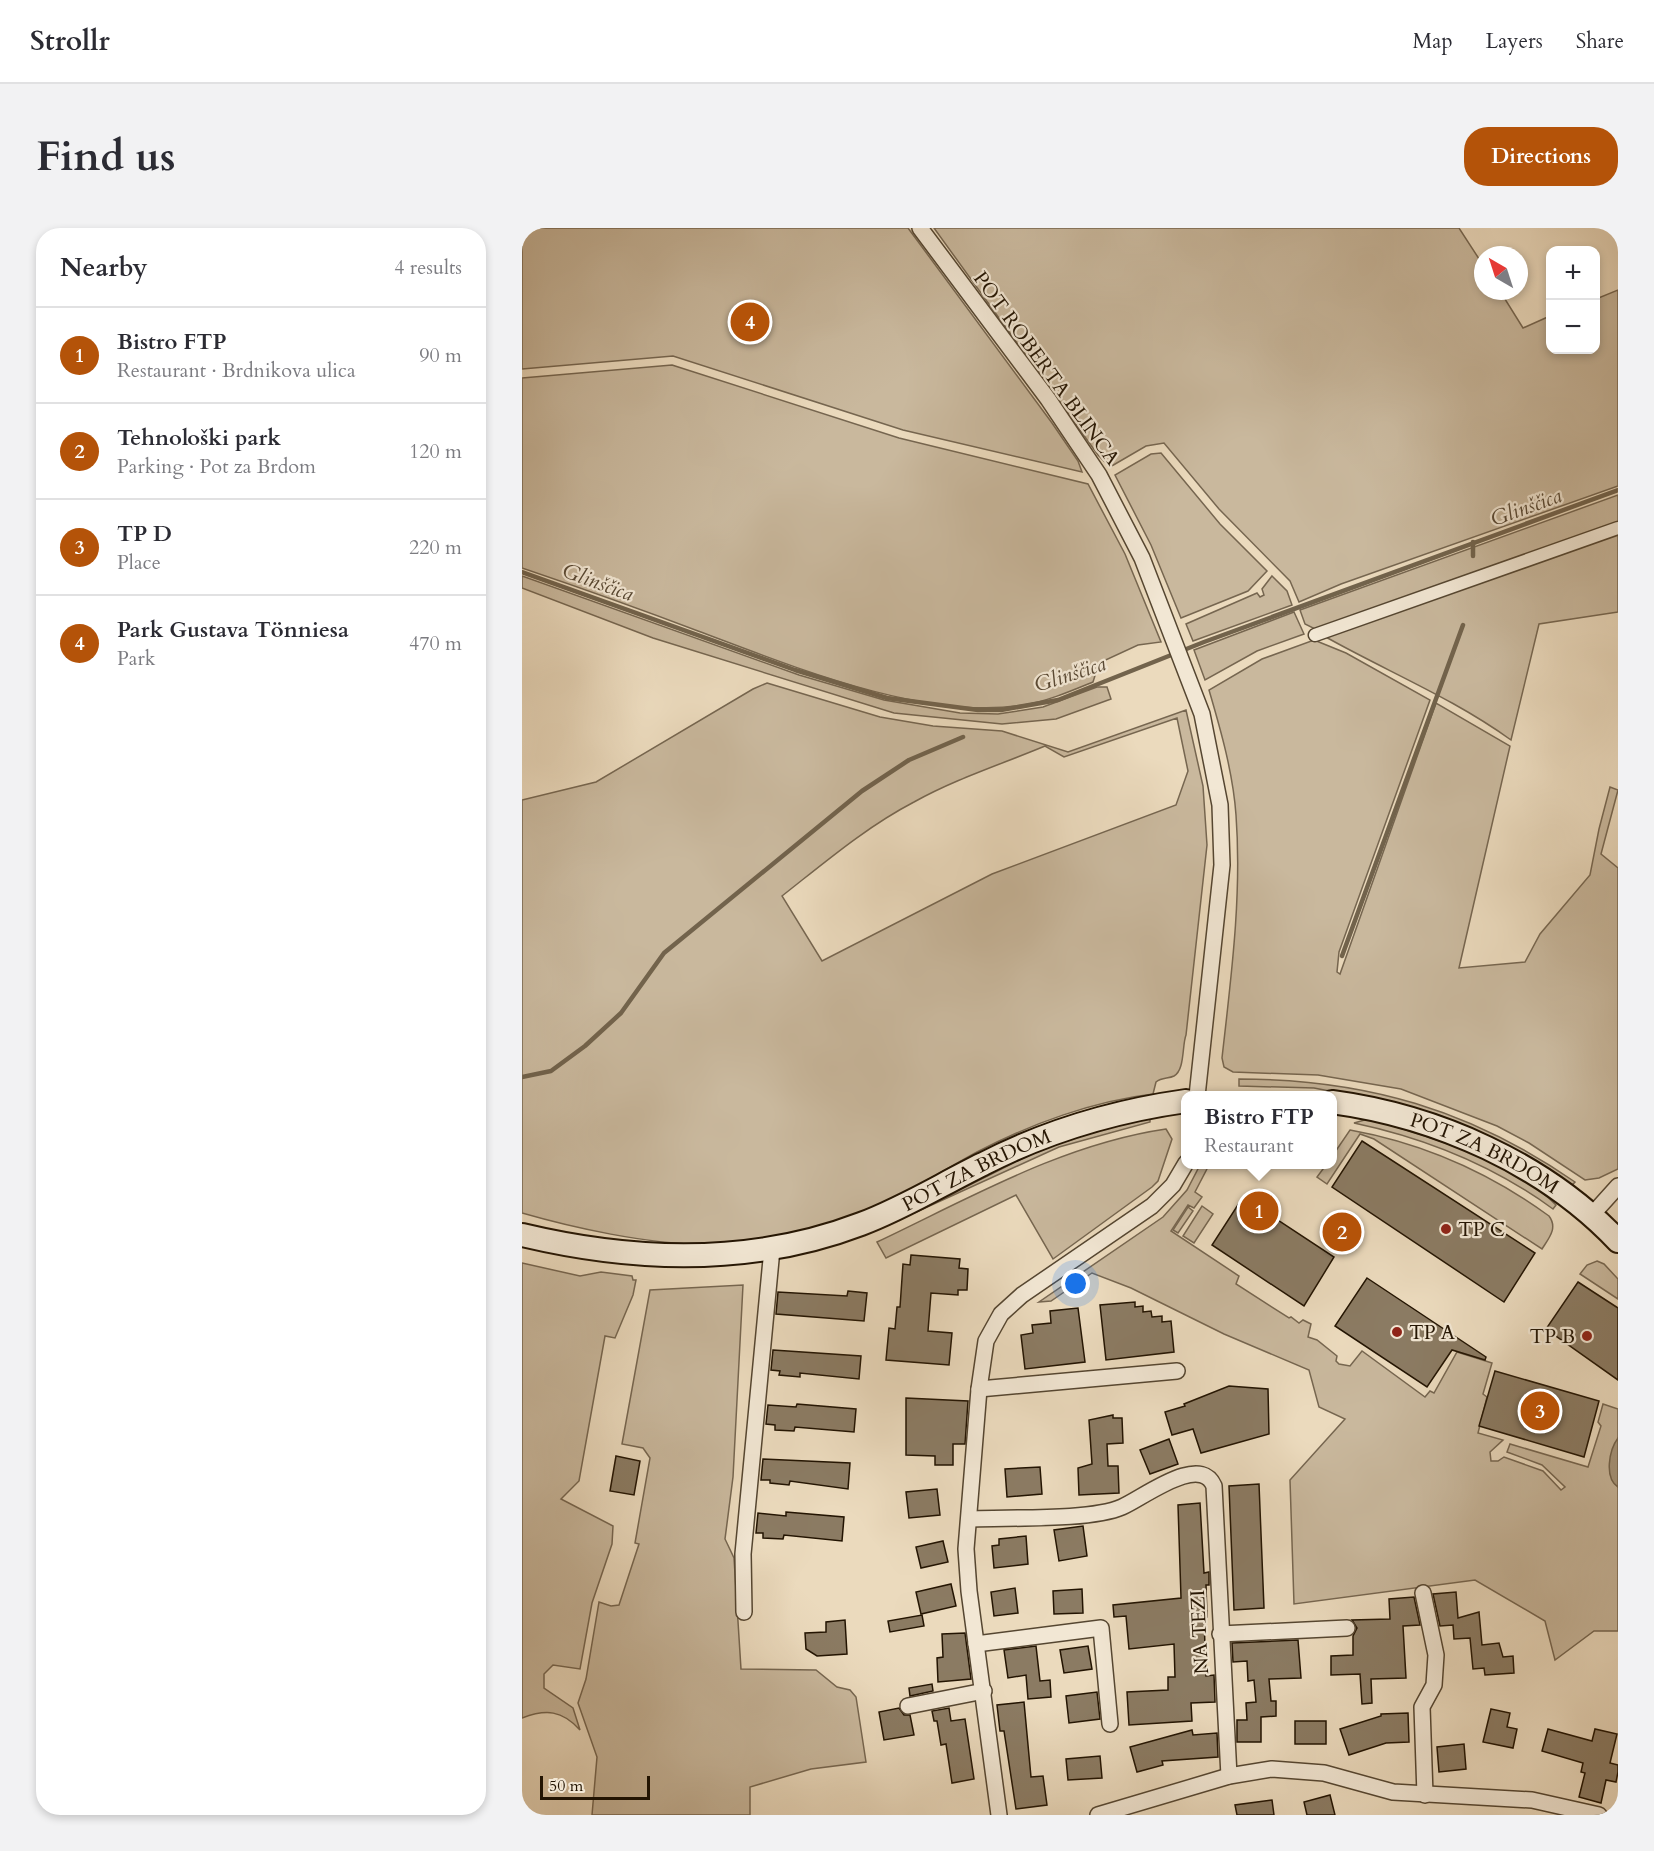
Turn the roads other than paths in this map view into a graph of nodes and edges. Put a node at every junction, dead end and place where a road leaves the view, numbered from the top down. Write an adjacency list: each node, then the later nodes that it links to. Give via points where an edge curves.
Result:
1 (920, 228): 4 (street, POT ROBERTA BLINCA, via 1048,399 1099,475 1142,558 1202,714 1221,822 1219,910)
2 (1618, 528): 3 (street)
3 (1314, 635)
4 (1197, 1091)
5 (1181, 1102): 12 (main road, POT ZA BRDOM, via 1111,1115 1054,1132 983,1163 882,1216 843,1231)
6 (1337, 1103): 9 (main road, POT ZA BRDOM, via 1413,1119 1484,1146 1544,1180)
7 (1182, 1169): 14 (street, via 1173,1185 1152,1206 1022,1295 1001,1314 986,1341)
8 (1618, 1186): 9 (street)
9 (1591, 1216): 11 (main road, POT ZA BRDOM)
10 (522, 1235): 12 (main road, POT ZA BRDOM, via 646,1255 713,1256)
11 (1618, 1242)
12 (771, 1249): 17 (street, via 742,1554)
13 (1177, 1371): 14 (street)
14 (979, 1389): 15 (street)
15 (969, 1519): 19 (street, NA TEZI, via 1108,1512 1194,1473 1207,1475 1214,1485); 20 (street, via 966,1549)
16 (1423, 1593): 25 (street, via 1436,1655 1434,1685 1422,1707)
17 (744, 1612)
18 (1347, 1628): 19 (street)
19 (1220, 1634): 24 (street, NA TEZI)
20 (976, 1644): 21 (street); 23 (street, via 1101,1628)
21 (984, 1691): 22 (street); 26 (street)
22 (908, 1706)
23 (1110, 1724)
24 (1229, 1776): 25 (street, via 1272,1769 1324,1773 1393,1792); 27 (street)
25 (1425, 1795): 28 (street, via 1532,1800)
26 (999, 1815)
27 (1098, 1815)
28 (1599, 1815)

